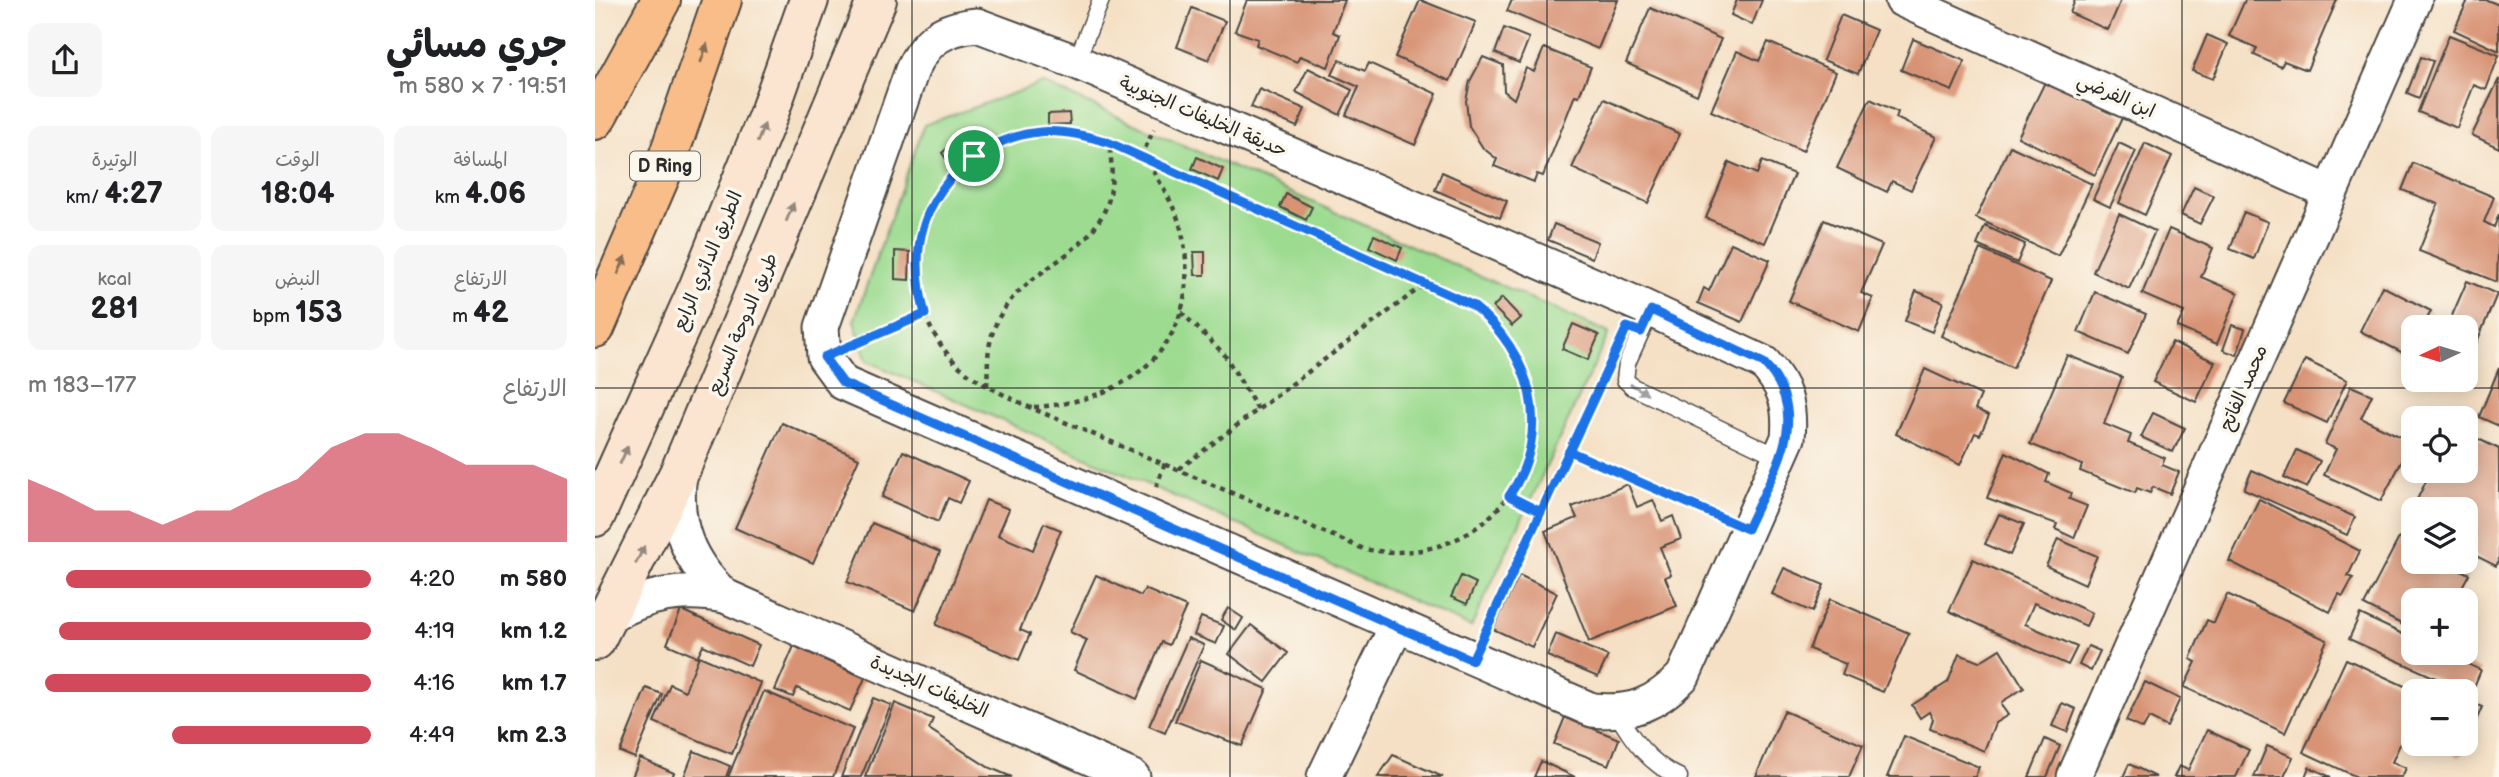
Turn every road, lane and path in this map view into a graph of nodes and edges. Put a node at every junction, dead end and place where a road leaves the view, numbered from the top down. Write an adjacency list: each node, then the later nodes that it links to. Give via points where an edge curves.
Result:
1 (661, 0): 9 (main road)
2 (722, 0): 17 (main road, D Ring, one-way to 2, via 666,163)
3 (809, 0): 29 (street, الطريق الدائري الرابع, one-way to 3, via 699,286)
4 (877, 0): 26 (street, طريق الدوحة السريع, one-way to 4)
5 (1101, 0): 8 (lane)
6 (1902, 0): 12 (street, ابن الفرضي)
7 (2415, 0): 12 (street, محمد الفاتح)
8 (1076, 62): 14 (street, حديقة الخليفات الجنوبية); 18 (street, حديقة الخليفات الجنوبية, via 977,25 936,35 921,50 822,327)
9 (595, 120)
10 (1110, 143): 11 (path); 16 (path, via 1079,133 1035,131 993,144 957,170 931,206 918,248 916,270); 20 (path, via 1111,181 1101,216 1076,248 1031,278 1004,310 990,343)
11 (1148, 161): 13 (path); 15 (path, via 1182,231 1187,275)
12 (2329, 192): 40 (street, محمد الفاتح)
13 (1425, 284): 22 (path); 27 (path, via 1472,305 1492,321 1521,362 1533,411 1532,437)
14 (1651, 310): 24 (street, حديقة الخليفات الجنوبية, via 1764,363 1778,378 1790,417 1788,438); 24 (lane, one-way to 24, via 1627,363 1625,380)
15 (1181, 312): 21 (path, via 1166,344 1129,381 1082,401); 22 (path, via 1224,354)
16 (925, 314): 18 (path); 20 (path, via 946,352)
17 (595, 328)
18 (824, 357): 32 (street, حديقة الخليفات الجنوبية, via 831,372 856,391)
19 (1604, 377): 23 (path)
20 (987, 386): 21 (path)
21 (1029, 407): 25 (path)
22 (1258, 410): 25 (path)
23 (1569, 451): 28 (path); 30 (path)
24 (1779, 457): 30 (street, حديقة الخليفات الجنوبية)
25 (1179, 470): 27 (path, via 1341,541 1389,554 1439,548 1463,538)
26 (680, 471): 31 (street, الخليفات الجديدة, via 678,518 684,541 694,562); 33 (street, طريق الدوحة السريع, one-way to 26)
27 (1509, 496): 28 (path)
28 (1541, 512): 34 (path)
29 (595, 517)
30 (1747, 529): 35 (street, حديقة الخليفات الجنوبية, via 1683,676 1665,695 1642,708)
31 (725, 596): 33 (street, الخليفات الجديدة, via 702,592 654,596); 36 (street, الخليفات الجديدة)
32 (1396, 627): 34 (street, حديقة الخليفات الجنوبية); 38 (street)
33 (603, 629)
34 (1472, 660): 35 (street, حديقة الخليفات الجنوبية, via 1592,710)
35 (1617, 713): 39 (lane, via 1639,747)
36 (1070, 764): 37 (street, الخليفات الجديدة)
37 (1133, 777)
38 (1324, 777)
39 (1679, 777)
40 (2074, 777)

